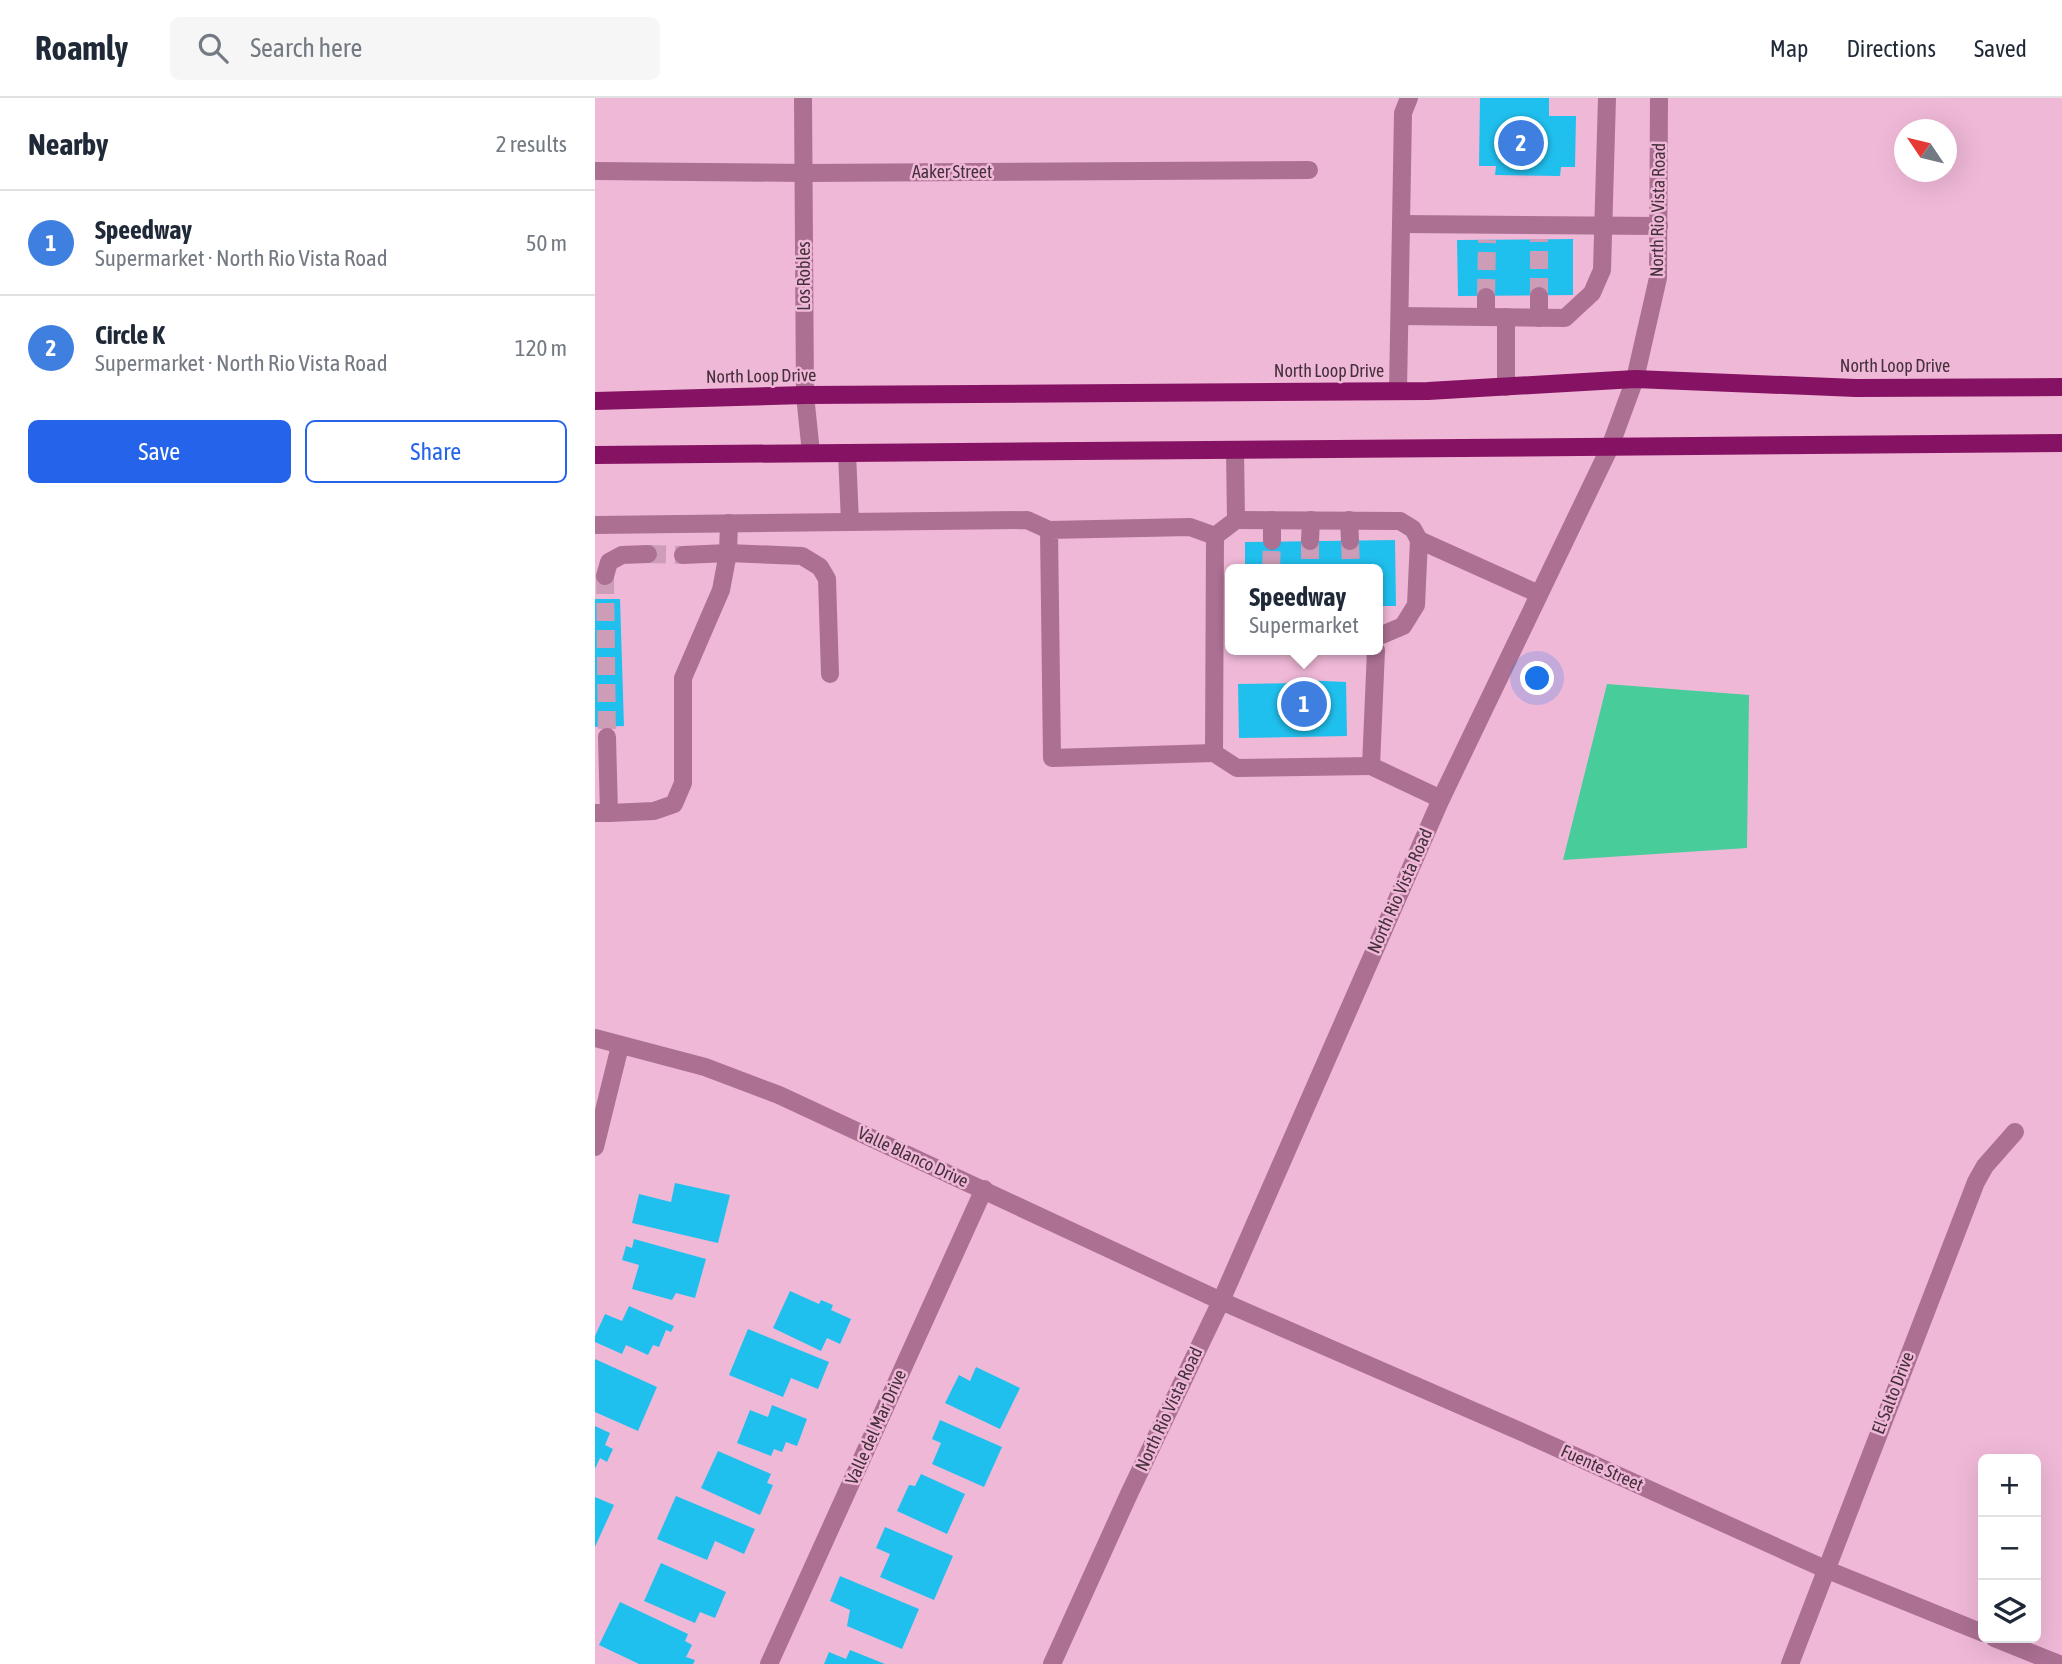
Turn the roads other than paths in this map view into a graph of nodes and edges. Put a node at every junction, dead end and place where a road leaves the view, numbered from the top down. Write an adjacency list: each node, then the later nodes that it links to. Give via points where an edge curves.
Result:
1 (803, 98): 7 (street, Los Robles)
2 (1409, 98): 8 (street, via 1403,113)
3 (1607, 98): 9 (street)
4 (1659, 98): 10 (street, North Rio Vista Road)
5 (1309, 170): 7 (street, Aaker Street)
6 (595, 171): 7 (street, Aaker Street)
7 (803, 173): 21 (street, Los Robles)
8 (1401, 224): 9 (street, via 1487,232); 13 (street)
9 (1603, 226): 10 (street); 16 (street, via 1602,271 1592,293 1565,318)
10 (1659, 226): 17 (street, North Rio Vista Road, via 1658,278)
11 (1539, 296): 16 (street)
12 (1486, 297): 14 (street)
13 (1400, 316): 14 (street); 20 (street)
14 (1486, 317): 15 (street)
15 (1506, 317): 16 (street); 18 (street)
16 (1539, 318)
17 (1635, 379): 18 (main road, North Loop Drive); 19 (main road, North Loop Drive, via 1856,388); 24 (street, North Rio Vista Road)
18 (1506, 387): 20 (main road, North Loop Drive)
19 (2062, 387)
20 (1398, 391): 21 (main road, North Loop Drive)
21 (805, 395): 22 (main road, North Loop Drive); 26 (street, Los Robles)
22 (595, 401)
23 (2062, 443): 24 (main road)
24 (1610, 447): 25 (main road); 46 (street, North Rio Vista Road)
25 (1235, 450): 27 (main road); 29 (street)
26 (811, 453): 27 (main road); 28 (main road)
27 (848, 453): 33 (street)
28 (595, 455)
29 (1236, 520): 30 (street); 37 (street)
30 (1272, 520): 31 (street); 39 (street)
31 (1311, 520): 32 (street); 40 (street)
32 (1349, 520): 38 (street, via 1401,520); 41 (street)
33 (850, 522): 34 (street); 36 (street, via 1027,520)
34 (729, 523): 35 (street); 42 (street)
35 (595, 525)
36 (1049, 530): 37 (street, via 1191,527); 52 (street, via 1052,758)
37 (1215, 536): 47 (street)
38 (1419, 540): 46 (street); 48 (street, via 1416,605 1403,626)
39 (1272, 541)
40 (1310, 541)
41 (1350, 541)
42 (728, 553): 44 (street); 50 (street, via 801,556 820,567 827,579); 55 (street, via 720,590 683,678 683,783 674,804 654,811)
43 (648, 554): 45 (street, via 622,555 610,562)
44 (683, 555)
45 (605, 576)
46 (1539, 594): 54 (street, North Rio Vista Road)
47 (1223, 634): 52 (street)
48 (1383, 634)
49 (1376, 655): 53 (street)
50 (829, 674)
51 (607, 737): 55 (street)
52 (1214, 753): 53 (street, via 1237,768)
53 (1371, 766): 54 (street)
54 (1441, 799): 61 (street, North Rio Vista Road)
55 (602, 813)
56 (595, 1038): 57 (street, Valle Blanco Drive)
57 (620, 1046): 59 (street); 60 (street, Valle Blanco Drive, via 705,1067 779,1095)
58 (2015, 1132): 62 (street, El Salto Drive, via 1976,1182)
59 (595, 1147)
60 (984, 1189): 61 (street, Valle Blanco Drive); 65 (street, Valle del Mar Drive)
61 (1221, 1301): 62 (street, Fuente Street); 66 (street, North Rio Vista Road)
62 (1825, 1569): 63 (street, Fuente Street); 67 (street, El Salto Drive)
63 (1978, 1631)
64 (2006, 1643): 68 (street)
65 (769, 1664)
66 (1052, 1664)
67 (1790, 1664)
68 (2059, 1664)

